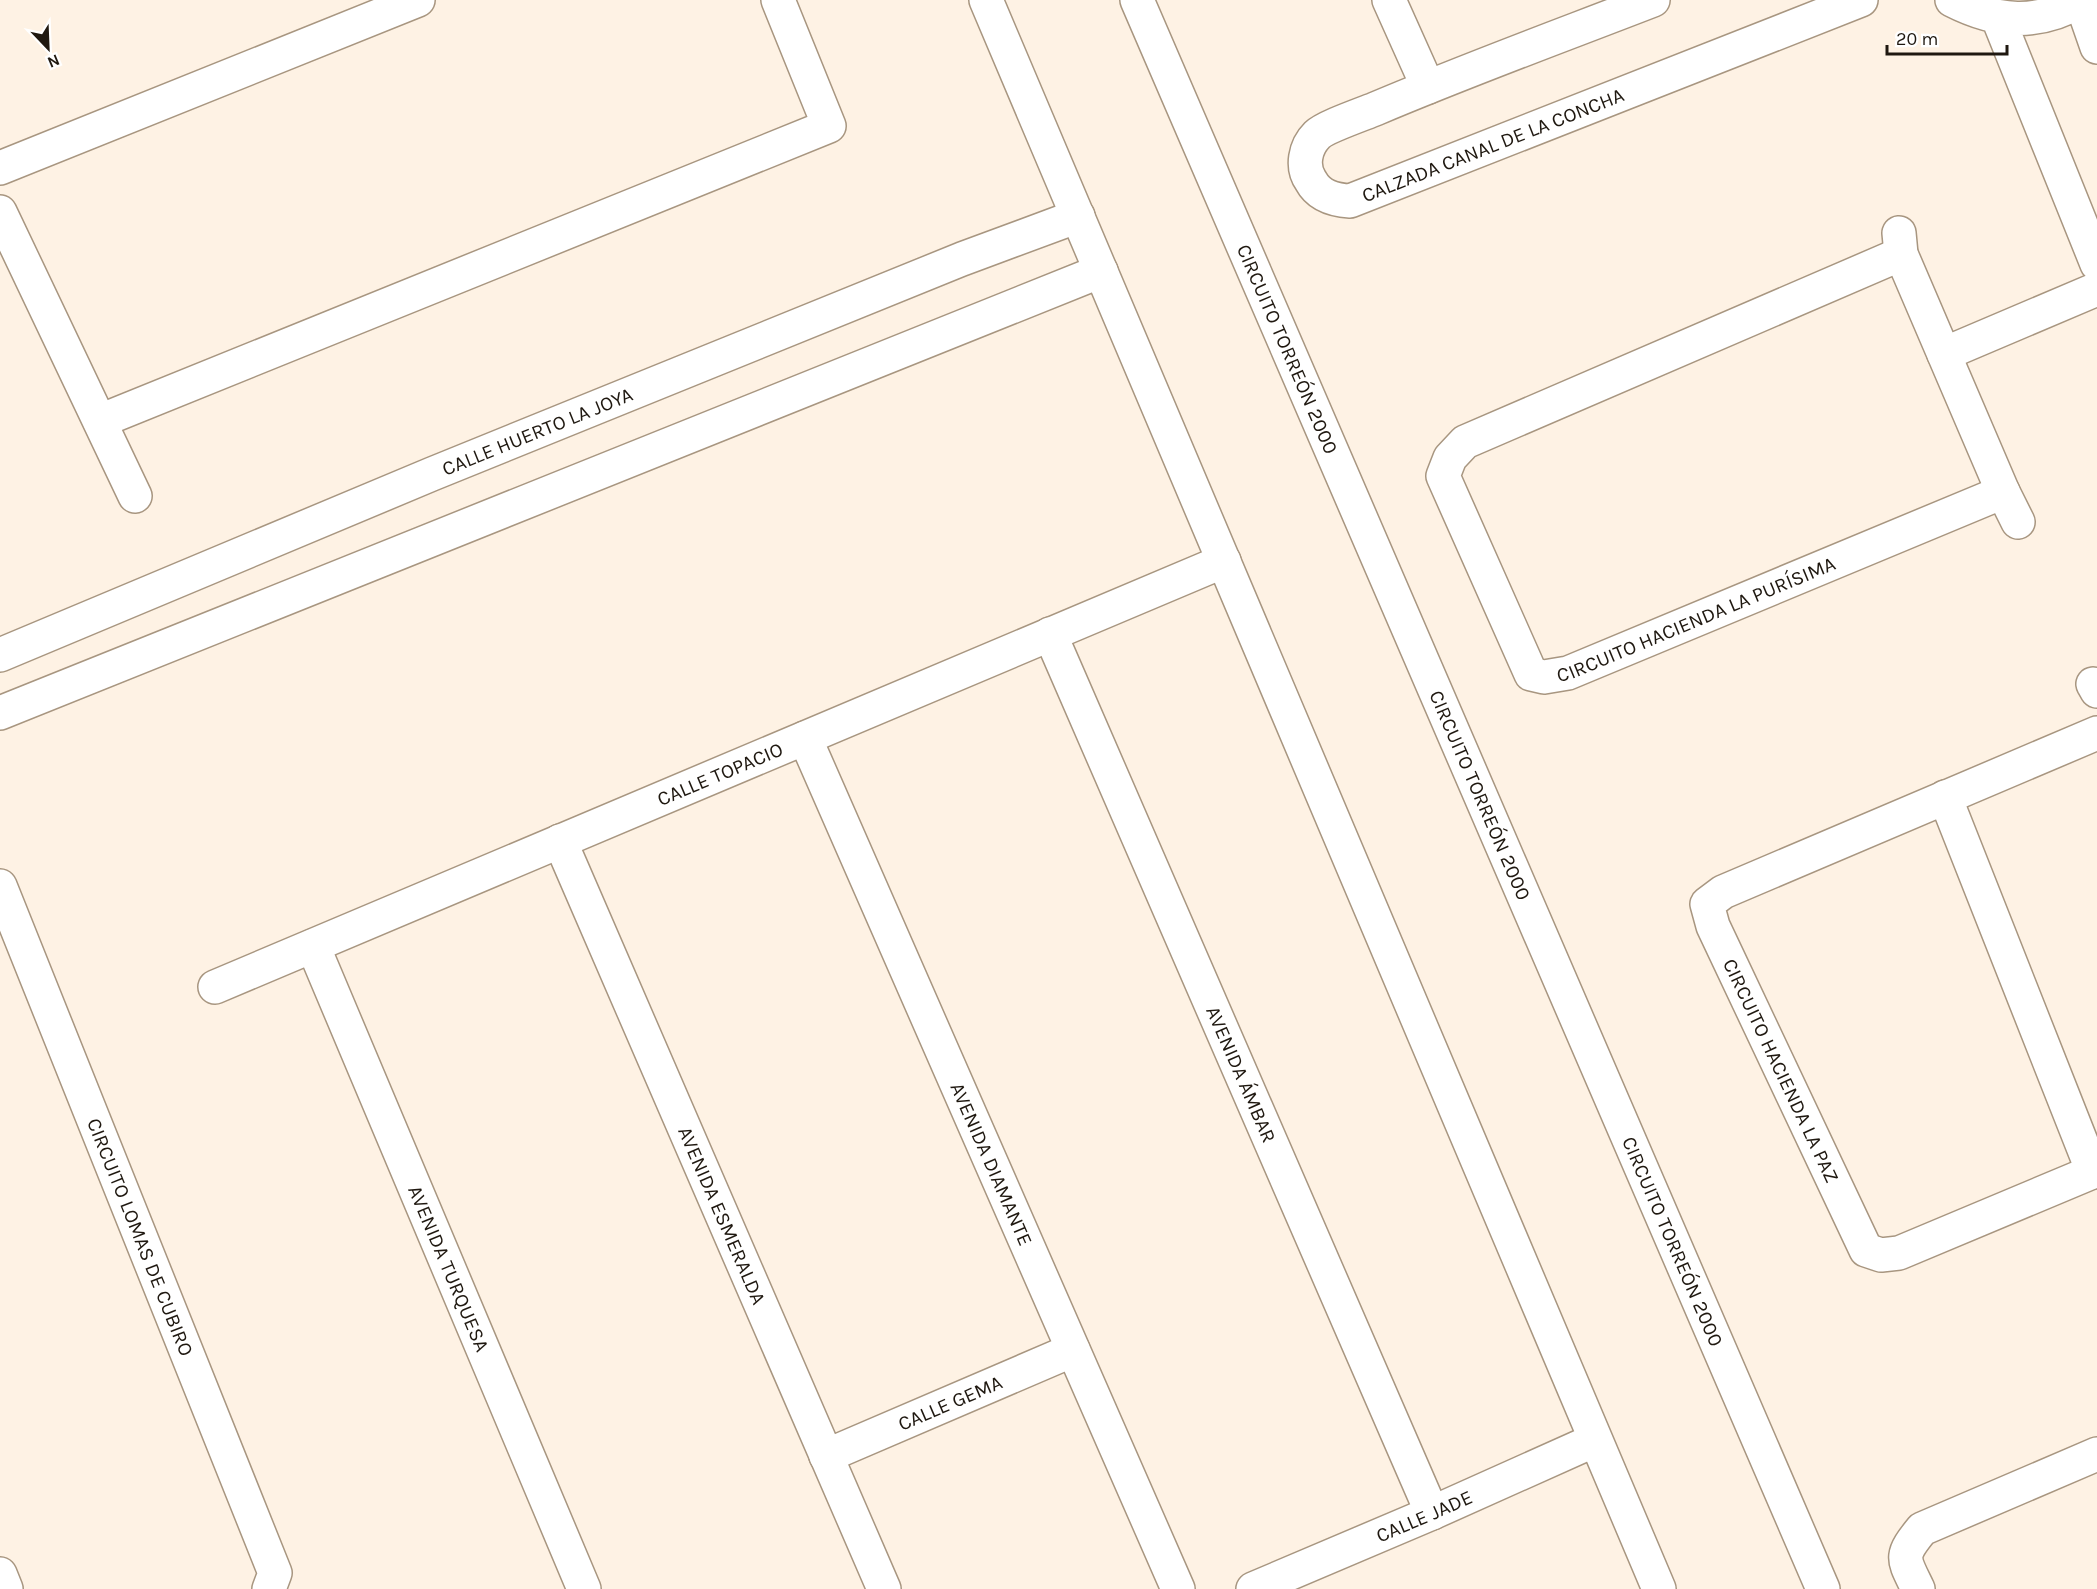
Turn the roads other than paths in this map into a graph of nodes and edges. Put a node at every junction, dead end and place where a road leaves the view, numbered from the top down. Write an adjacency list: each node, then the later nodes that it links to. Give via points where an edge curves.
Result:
1 (418, 0): 13 (street)
2 (778, 0): 20 (street, via 829,126)
3 (986, 0): 15 (street)
4 (1137, 0): 49 (street, CIRCUITO TORREÓN 2000)
5 (1389, 0): 12 (street)
6 (1653, 0): 12 (street, CALZADA CANAL DE LA CONCHA)
7 (1861, 0): 12 (street, CALZADA CANAL DE LA CONCHA, via 1350,201 1324,195 1310,181 1305,164 1307,151 1318,134)
8 (1952, 0): 10 (street)
9 (2082, 1): 10 (street, via 2041,17); 11 (street)
10 (1998, 18): 16 (street)
11 (2097, 47)
12 (1428, 87)
13 (0, 168)
14 (0, 212): 20 (street)
15 (1078, 216): 17 (street); 26 (street, CALLE HUERTO LA JOYA, via 962,259 432,474)
16 (2097, 264)
17 (1101, 271): 24 (street); 27 (street)
18 (2097, 290): 19 (street)
19 (1944, 354): 21 (street, CIRCUITO HACIENDA LA PURÍSIMA); 21 (street, CIRCUITO HACIENDA LA PURÍSIMA, via 1900,244 1465,442 1450,458 1443,476 1531,674 1544,677 1568,673)
20 (99, 421): 22 (street)
21 (2002, 492): 23 (street, CIRCUITO HACIENDA LA PURÍSIMA)
22 (135, 496)
23 (2018, 522)
24 (1224, 561): 25 (street, CALLE TOPACIO); 37 (street)
25 (1050, 634): 29 (street, CALLE TOPACIO); 40 (street, AVENIDA ÁMBAR)
26 (0, 655)
27 (0, 712)
28 (2097, 733): 30 (street, CIRCUITO HACIENDA LA PAZ)
29 (805, 738): 31 (street, CALLE TOPACIO); 36 (street, AVENIDA DIAMANTE)
30 (1945, 797): 35 (street, CIRCUITO HACIENDA LA PAZ); 35 (street, CIRCUITO HACIENDA LA PAZ, via 1723,892 1707,904 1713,926 1866,1250 1881,1255 1899,1253)
31 (560, 841): 33 (street, CALLE TOPACIO); 39 (street, AVENIDA ESMERALDA)
32 (0, 886): 43 (street, CIRCUITO LOMAS DE CUBIRO, via 275,1573)
33 (312, 946): 34 (street, CALLE TOPACIO); 44 (street, AVENIDA TURQUESA)
34 (215, 987)
35 (2095, 1171)
36 (1072, 1350): 39 (street, CALLE GEMA); 46 (street, AVENIDA DIAMANTE)
37 (1595, 1440): 40 (street, CALLE JADE); 48 (street)
38 (2097, 1454): 50 (street, via 1922,1529 1908,1546 1905,1561)
39 (826, 1456): 45 (street, AVENIDA ESMERALDA)
40 (1432, 1513): 47 (street, CALLE JADE)
41 (0, 1574): 42 (street)
42 (6, 1589)
43 (269, 1589)
44 (584, 1589)
45 (884, 1589)
46 (1178, 1589)
47 (1253, 1589)
48 (1659, 1589)
49 (1823, 1589)
50 (1918, 1589)

